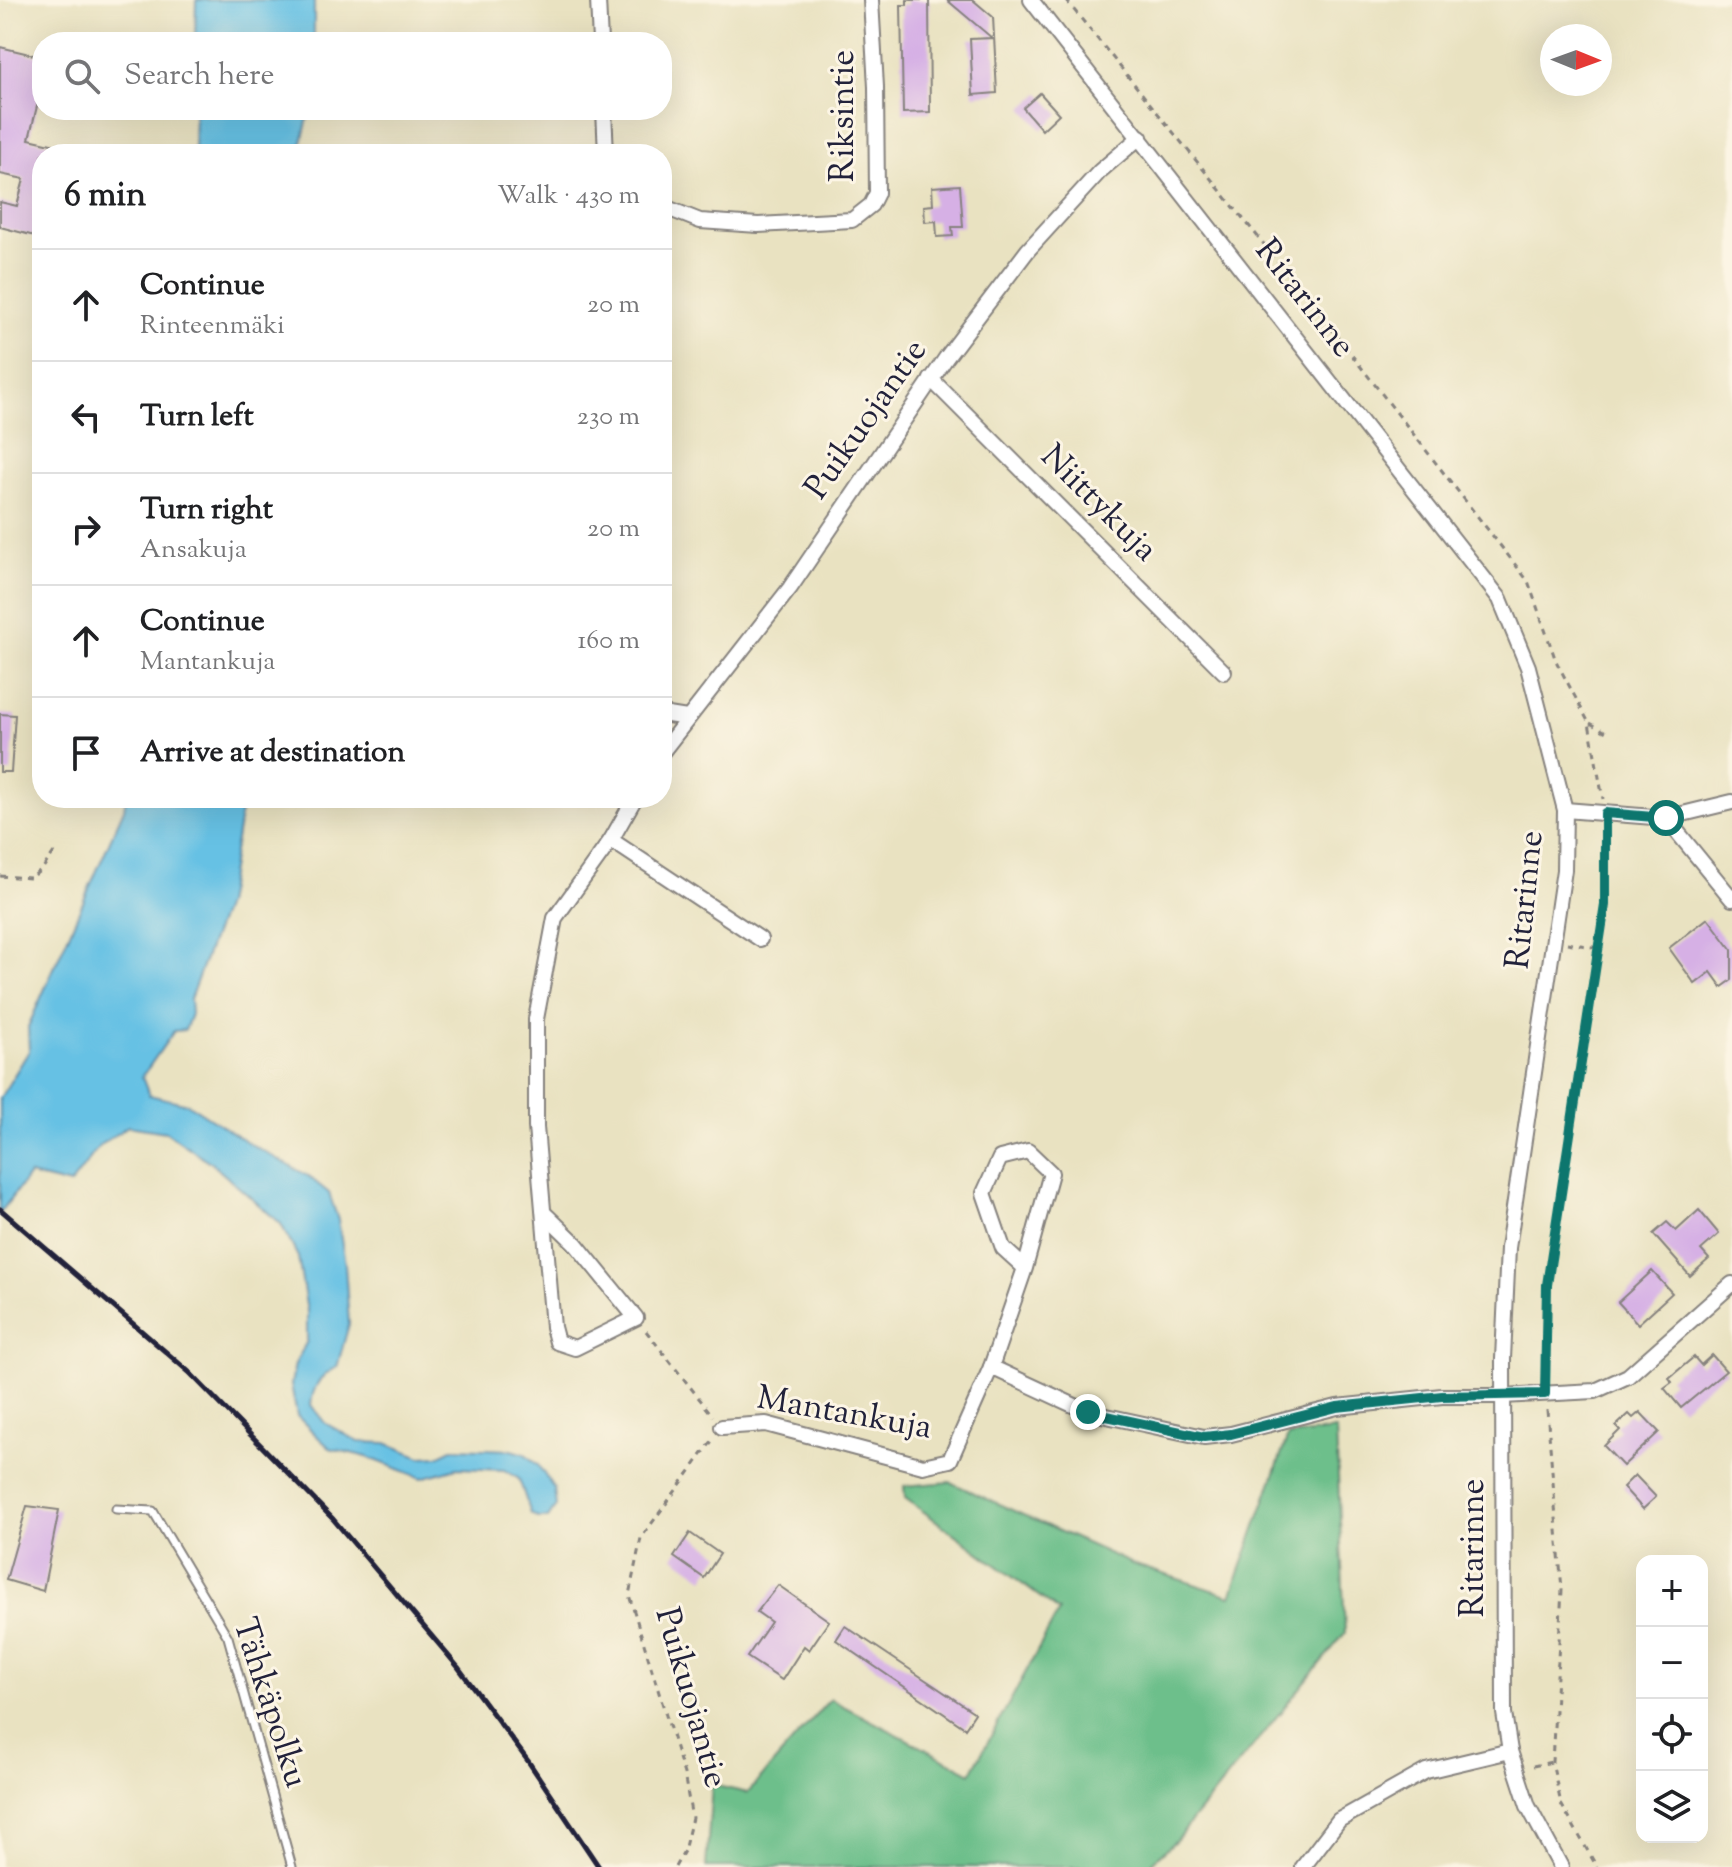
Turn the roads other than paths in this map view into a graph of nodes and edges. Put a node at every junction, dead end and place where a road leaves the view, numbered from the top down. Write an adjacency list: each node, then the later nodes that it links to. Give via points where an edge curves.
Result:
1 (598, 0): 4 (street)
2 (871, 0): 8 (street, Riksintie, via 877,178 871,205 852,220 758,225 700,221)
3 (1031, 0): 6 (street, Ritarinne)
4 (600, 32)
5 (604, 120): 7 (street)
6 (1140, 137): 9 (street, Puikuojantie, via 1100,171 1028,250); 16 (street, Ritarinne, via 1500,599 1528,667)
7 (606, 144)
8 (672, 210)
9 (931, 379): 10 (street, Niittykuja); 12 (street, Puikuojantie, via 790,588)
10 (1224, 672)
11 (672, 716): 12 (street)
12 (687, 718): 13 (street, Puikuojantie)
13 (672, 738)
14 (1732, 802): 17 (street)
15 (629, 808): 18 (street)
16 (1565, 810): 17 (street); 25 (street, Ritarinne, via 1564,870 1508,1248)
17 (1666, 818): 19 (street)
18 (611, 840): 20 (street); 21 (street, via 555,918 536,1019 536,1127)
19 (1732, 899)
20 (760, 939)
21 (544, 1213): 21 (street, via 575,1243 636,1318 575,1348 557,1342)
22 (1025, 1268): 22 (street, Mantankuja, via 1003,1248 984,1193 1000,1158 1028,1151 1051,1173); 24 (street, Mantankuja)
23 (1732, 1284): 25 (street, via 1628,1376 1595,1391)
24 (991, 1367): 25 (street, via 1088,1412 1204,1437 1337,1407 1442,1396); 26 (street, Mantankuja, via 950,1460 923,1466 766,1424)
25 (1503, 1396): 28 (street, Ritarinne, via 1504,1713)
26 (722, 1427)
27 (116, 1509): 29 (lane, Tähkäpolku, via 153,1511 228,1637)
28 (1510, 1751): 30 (street, via 1426,1771 1351,1813 1339,1820); 31 (street, Ritarinne, via 1528,1806)
29 (292, 1867)
30 (1303, 1867)
31 (1561, 1867)

